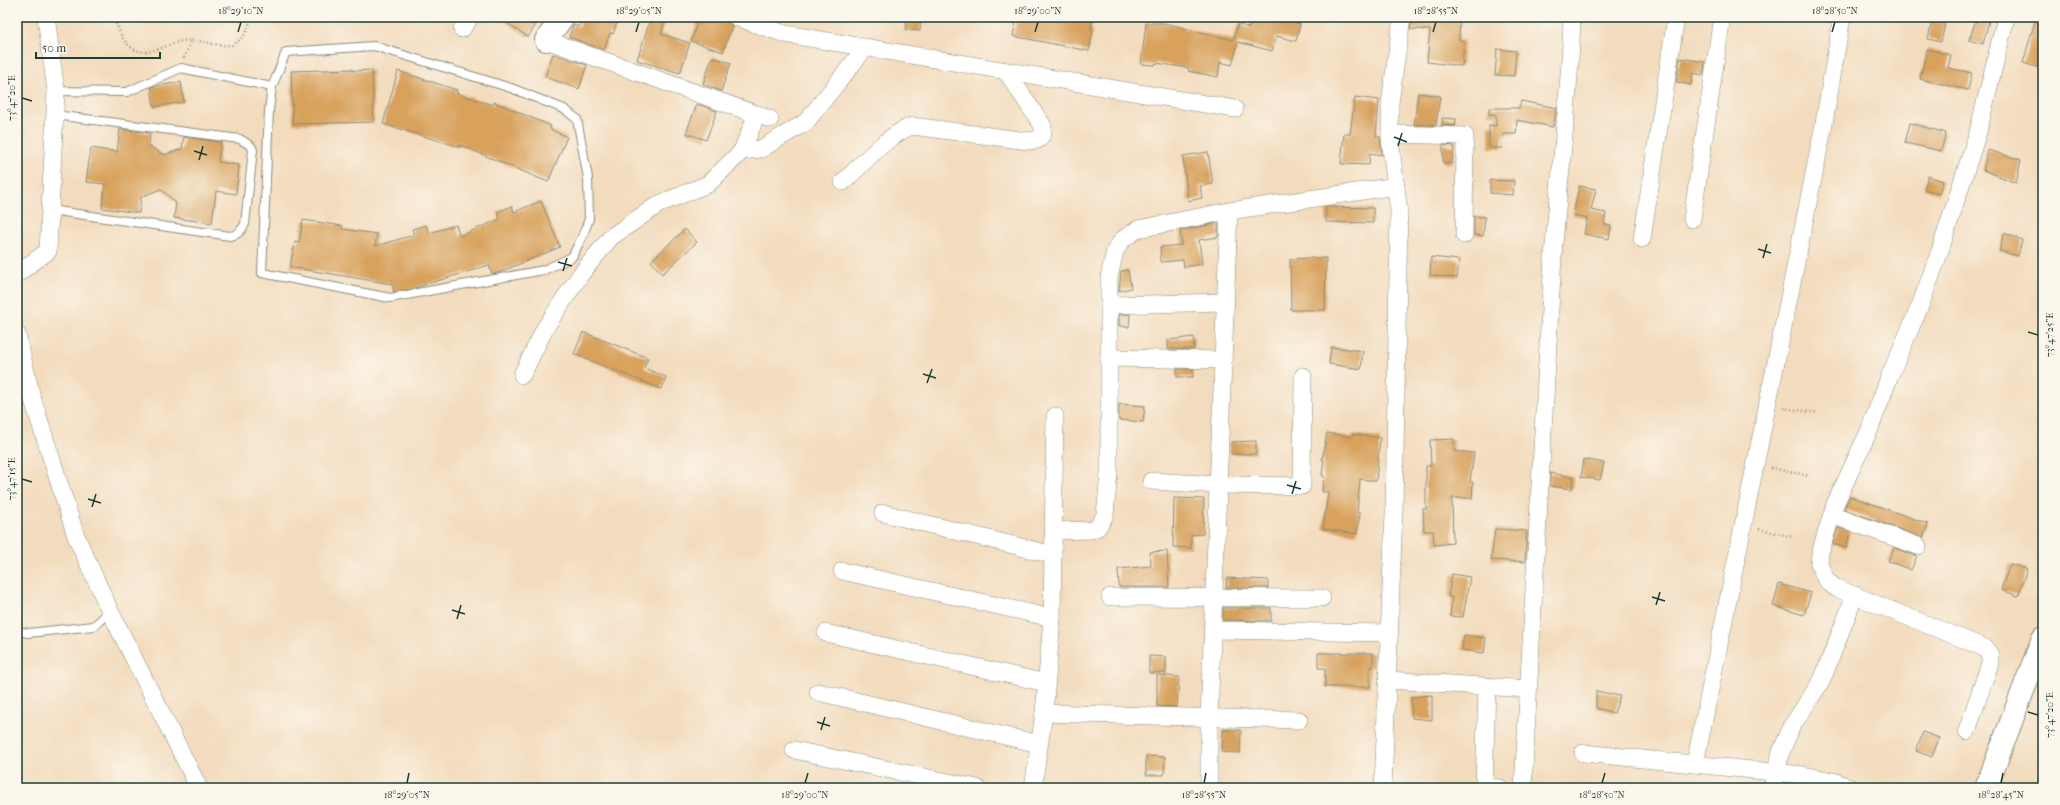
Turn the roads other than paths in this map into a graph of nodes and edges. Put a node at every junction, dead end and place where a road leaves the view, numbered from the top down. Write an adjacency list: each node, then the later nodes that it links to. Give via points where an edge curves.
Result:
1 (46, 17): 14 (street)
2 (563, 17): 10 (street)
3 (736, 17): 11 (street, via 785,34)
4 (1402, 17): 17 (street, via 1390,103)
5 (1572, 17): 57 (street, via 1551,289)
6 (1676, 17): 25 (street)
7 (1722, 17): 23 (street)
8 (1842, 17): 66 (street)
9 (2006, 17): 38 (street, via 1978,132 1940,251 1869,431)
10 (546, 40): 18 (street, via 764,117)
11 (866, 48): 12 (street); 18 (street, via 806,122 761,149)
12 (1006, 71): 15 (street); 19 (street, via 1042,126 1043,133 1038,140 1028,141 912,126 902,129 892,137)
13 (272, 87): 13 (lane, via 262,273 390,298 544,270 572,257 589,219 588,178 577,119 564,109 511,88 374,46 286,52); 14 (lane, via 180,68 127,92)
14 (56, 91): 16 (street)
15 (1235, 109)
16 (55, 115): 21 (street); 21 (lane, via 240,139 251,146 252,150 245,224 242,231 236,235)
17 (1390, 134): 20 (street); 24 (street, via 1465,136)
18 (742, 151): 32 (street, via 708,184 659,204 611,237 581,274 545,328)
19 (843, 182)
20 (1396, 186): 22 (street); 52 (street, via 1399,220)
21 (50, 210): 26 (street, via 48,251)
22 (1229, 211): 27 (street); 28 (street, via 1138,229 1130,233 1122,240 1111,262)
23 (1692, 219)
24 (1464, 235)
25 (1642, 239)
26 (17, 274)
27 (1226, 302): 28 (street); 31 (street)
28 (1109, 305): 30 (street)
29 (17, 334): 47 (street, via 31,394 76,536)
30 (1109, 358): 31 (street); 39 (street, via 1105,515 1098,527 1092,530)
31 (1224, 360): 36 (street)
32 (522, 375)
33 (1303, 376): 36 (street, via 1302,486)
34 (1055, 416): 39 (street)
35 (1151, 481): 36 (street)
36 (1218, 485): 45 (street)
37 (883, 513): 41 (street)
38 (1832, 515): 40 (street); 43 (street, via 1819,564 1828,582)
39 (1054, 531): 41 (street)
40 (1918, 546)
41 (1053, 555): 48 (street)
42 (842, 571): 48 (street)
43 (1855, 595): 62 (street, via 1985,648 1990,655 1990,663); 67 (street, via 1822,680 1792,726 1781,752)
44 (1110, 597): 45 (street)
45 (1214, 597): 46 (street); 49 (street)
46 (1322, 598)
47 (110, 611): 50 (lane, via 94,626 28,633); 68 (street)
48 (1052, 618): 55 (street)
49 (1213, 630): 52 (street); 60 (street)
50 (17, 631)
51 (826, 633): 55 (street)
52 (1390, 633): 54 (street)
53 (2043, 638): 76 (street)
54 (1388, 680): 56 (street); 72 (street)
55 (1046, 683): 59 (street)
56 (1487, 686): 57 (street); 73 (street, via 1484,787)
57 (1528, 689): 74 (street)
58 (818, 692): 63 (street)
59 (1044, 713): 60 (street); 63 (street)
60 (1209, 718): 61 (street); 71 (street)
61 (1299, 720)
62 (1967, 731)
63 (1039, 744): 70 (street)
64 (794, 750): 69 (street)
65 (1583, 753): 66 (street)
66 (1696, 764): 67 (street)
67 (1774, 780): 75 (street, via 1834,781)
68 (199, 788)
69 (977, 788)
70 (1033, 788)
71 (1209, 788)
72 (1383, 788)
73 (1500, 788)
74 (1523, 788)
75 (1852, 788)
76 (1986, 788)

